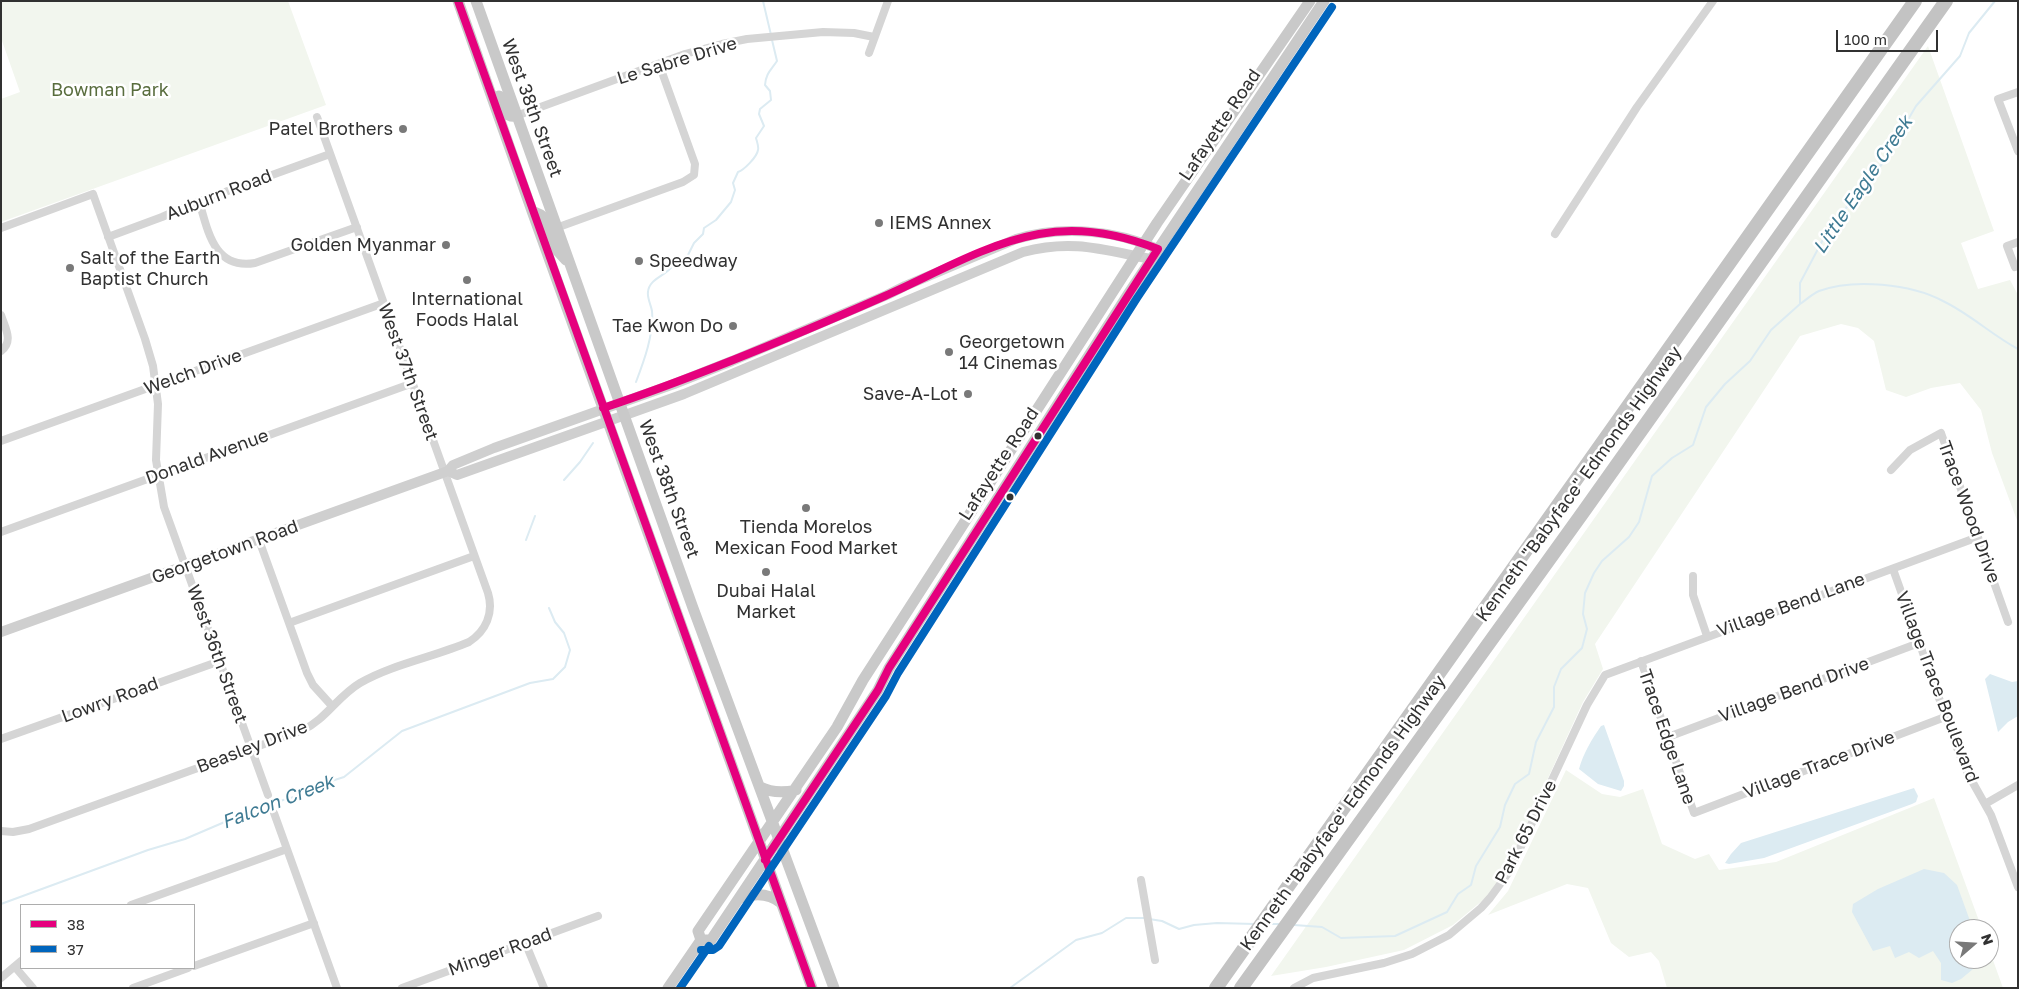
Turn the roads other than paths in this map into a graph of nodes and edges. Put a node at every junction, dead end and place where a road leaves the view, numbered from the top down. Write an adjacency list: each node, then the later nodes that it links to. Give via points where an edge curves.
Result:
1 (458, 1): 10 (main road, West 38th Street)
2 (476, 1): 14 (main road, West 38th Street)
3 (888, 1): 9 (street)
4 (1310, 1): 26 (main road, Lafayette Road)
5 (1324, 1): 27 (main road, Lafayette Road)
6 (1713, 1): 23 (street, via 1638,107)
7 (1915, 1): 105 (highway, Kenneth "Babyface" Edmonds Highway)
8 (1946, 1): 106 (highway, Kenneth "Babyface" Edmonds Highway)
9 (874, 37): 11 (street); 12 (street, Le Sabre Drive, via 836,32 763,38 712,46)
10 (472, 43): 14 (main road, via 490,74 506,114); 19 (main road, West 38th Street)
11 (869, 53)
12 (659, 64): 14 (street, Le Sabre Drive); 22 (street, via 695,164 694,175 683,182)
13 (2018, 92): 16 (street, via 1998,99)
14 (516, 116): 22 (main road, West 38th Street)
15 (317, 117): 17 (street, West 37th Street)
16 (2018, 151)
17 (330, 154): 18 (street, Auburn Road); 20 (street, West 37th Street)
18 (199, 201): 20 (street, via 214,246 225,257 240,263 259,262); 24 (street, Auburn Road)
19 (532, 211): 29 (main road, via 541,215 556,249); 37 (main road, West 38th Street)
20 (357, 227): 31 (street, West 37th Street)
21 (1, 228): 24 (street, West 36th Street, via 93,194)
22 (556, 228): 29 (main road, West 38th Street)
23 (1555, 234)
24 (108, 236): 35 (street, West 36th Street, via 150,354)
25 (2018, 242): 30 (street, via 2007,246 2014,267)
26 (1144, 243): 27 (main road, Georgetown Road); 28 (main road, Lafayette Road); 36 (main road, Georgetown Road, via 1079,231 1026,236 732,361)
27 (1155, 254): 28 (main road, Georgetown Road); 78 (main road, Lafayette Road)
28 (1136, 256): 38 (main road, Georgetown Road, via 1076,245 1023,252 700,388); 71 (main road, Lafayette Road, via 863,680)
29 (569, 263): 36 (main road, West 38th Street)
30 (2018, 265)
31 (384, 303): 34 (street, West 37th Street); 35 (street, Welch Drive)
32 (1, 315): 33 (street, via 8,336 7,345)
33 (1, 351)
34 (413, 383): 42 (street, West 37th Street); 43 (street, Donald Avenue)
35 (157, 385): 40 (street, Welch Drive); 43 (street, West 36th Street)
36 (620, 403): 37 (main road, Georgetown Road); 38 (main road, West 38th Street)
37 (604, 408): 39 (main road, West 38th Street); 42 (main road, Georgetown Road, via 453,465)
38 (624, 415): 39 (main road, Georgetown Road); 52 (main road, West 38th Street)
39 (608, 421): 42 (main road, Georgetown Road, via 457,475); 48 (main road, West 38th Street)
40 (1, 441)
41 (1891, 470): 45 (street, Trace Wood Drive, via 1910,450 1942,433)
42 (446, 472): 46 (main road, Georgetown Road); 47 (street, West 37th Street)
43 (157, 475): 44 (street, Donald Avenue); 49 (street, West 36th Street, via 164,507)
44 (1, 532)
45 (1978, 537): 50 (street, Village Bend Lane); 54 (street, Trace Wood Drive)
46 (259, 540): 49 (main road, Georgetown Road); 55 (street)
47 (474, 556): 55 (street); 56 (street, West 37th Street, via 490,604 490,615)
48 (658, 558): 52 (main road, via 670,571 680,598); 53 (main road, West 38th Street)
49 (185, 566): 57 (main road, Georgetown Road); 60 (street, West 36th Street)
50 (1893, 569): 58 (street, Village Bend Lane); 59 (street, Village Trace Boulevard)
51 (1693, 576): 58 (street, via 1693,595)
52 (692, 603): 62 (main road, West 38th Street)
53 (677, 612): 62 (main road, via 689,619 708,665); 79 (main road, West 38th Street)
54 (2008, 622)
55 (289, 623): 64 (street, via 308,677)
56 (484, 627): 64 (street, Beasley Drive, via 469,642 362,682)
57 (1, 632)
58 (1707, 636): 61 (street, Village Bend Lane)
59 (1919, 643): 65 (street, Village Trace Boulevard); 66 (street, Village Bend Drive)
60 (220, 661): 67 (street, Lowry Road); 68 (street, West 36th Street)
61 (1641, 661): 63 (street, Village Bend Lane); 66 (street, Trace Edge Lane)
62 (719, 675): 70 (main road, West 38th Street)
63 (1605, 675): 107 (street, Park 65 Drive, via 1587,705 1509,872 1486,903 1449,935 1412,954 1313,978)
64 (332, 706): 68 (street, Beasley Drive, via 306,729)
65 (1945, 717): 73 (street, Village Trace Boulevard, via 1968,774); 75 (street, Village Trace Drive)
66 (1668, 737): 75 (street, Trace Edge Lane)
67 (1, 739)
68 (251, 749): 72 (street, West 36th Street); 77 (street, Beasley Drive, via 29,829)
69 (2018, 785): 73 (street)
70 (760, 787): 71 (main road, via 777,792); 76 (main road, West 38th Street)
71 (796, 790): 76 (main road, Lafayette Road)
72 (268, 795)
73 (1985, 804): 83 (street, Village Trace Boulevard)
74 (274, 813): 80 (street)
75 (1694, 813)
76 (773, 823): 78 (main road, West 38th Street); 79 (main road, Lafayette Road)
77 (1, 831)
78 (780, 840): 81 (main road, Lafayette Road); 104 (main road, West 38th Street)
79 (759, 842): 81 (main road, West 38th Street); 89 (main road, Lafayette Road, via 698,931)
80 (288, 849): 86 (street); 88 (street)
81 (766, 860): 84 (main road, Lafayette Road); 85 (main road, West 38th Street)
82 (1141, 880): 91 (street)
83 (2018, 887)
84 (740, 898): 85 (main road, via 761,895); 89 (main road, Lafayette Road, via 711,940)
85 (781, 903): 103 (main road, West 38th Street)
86 (134, 904)
87 (598, 916): 90 (street, Minger Road)
88 (314, 922): 93 (street); 99 (street)
89 (701, 940): 102 (main road, Lafayette Road)
90 (525, 942): 100 (street, Minger Road); 101 (street)
91 (1155, 960)
92 (20, 962): 94 (street)
93 (195, 966)
94 (15, 967): 96 (street); 97 (street)
95 (185, 969): 98 (street)
96 (1, 978)
97 (33, 988)
98 (132, 988)
99 (337, 988)
100 (402, 988)
101 (544, 988)
102 (668, 988)
103 (812, 988)
104 (834, 988)
105 (1216, 988)
106 (1241, 988)
107 (1294, 988)

